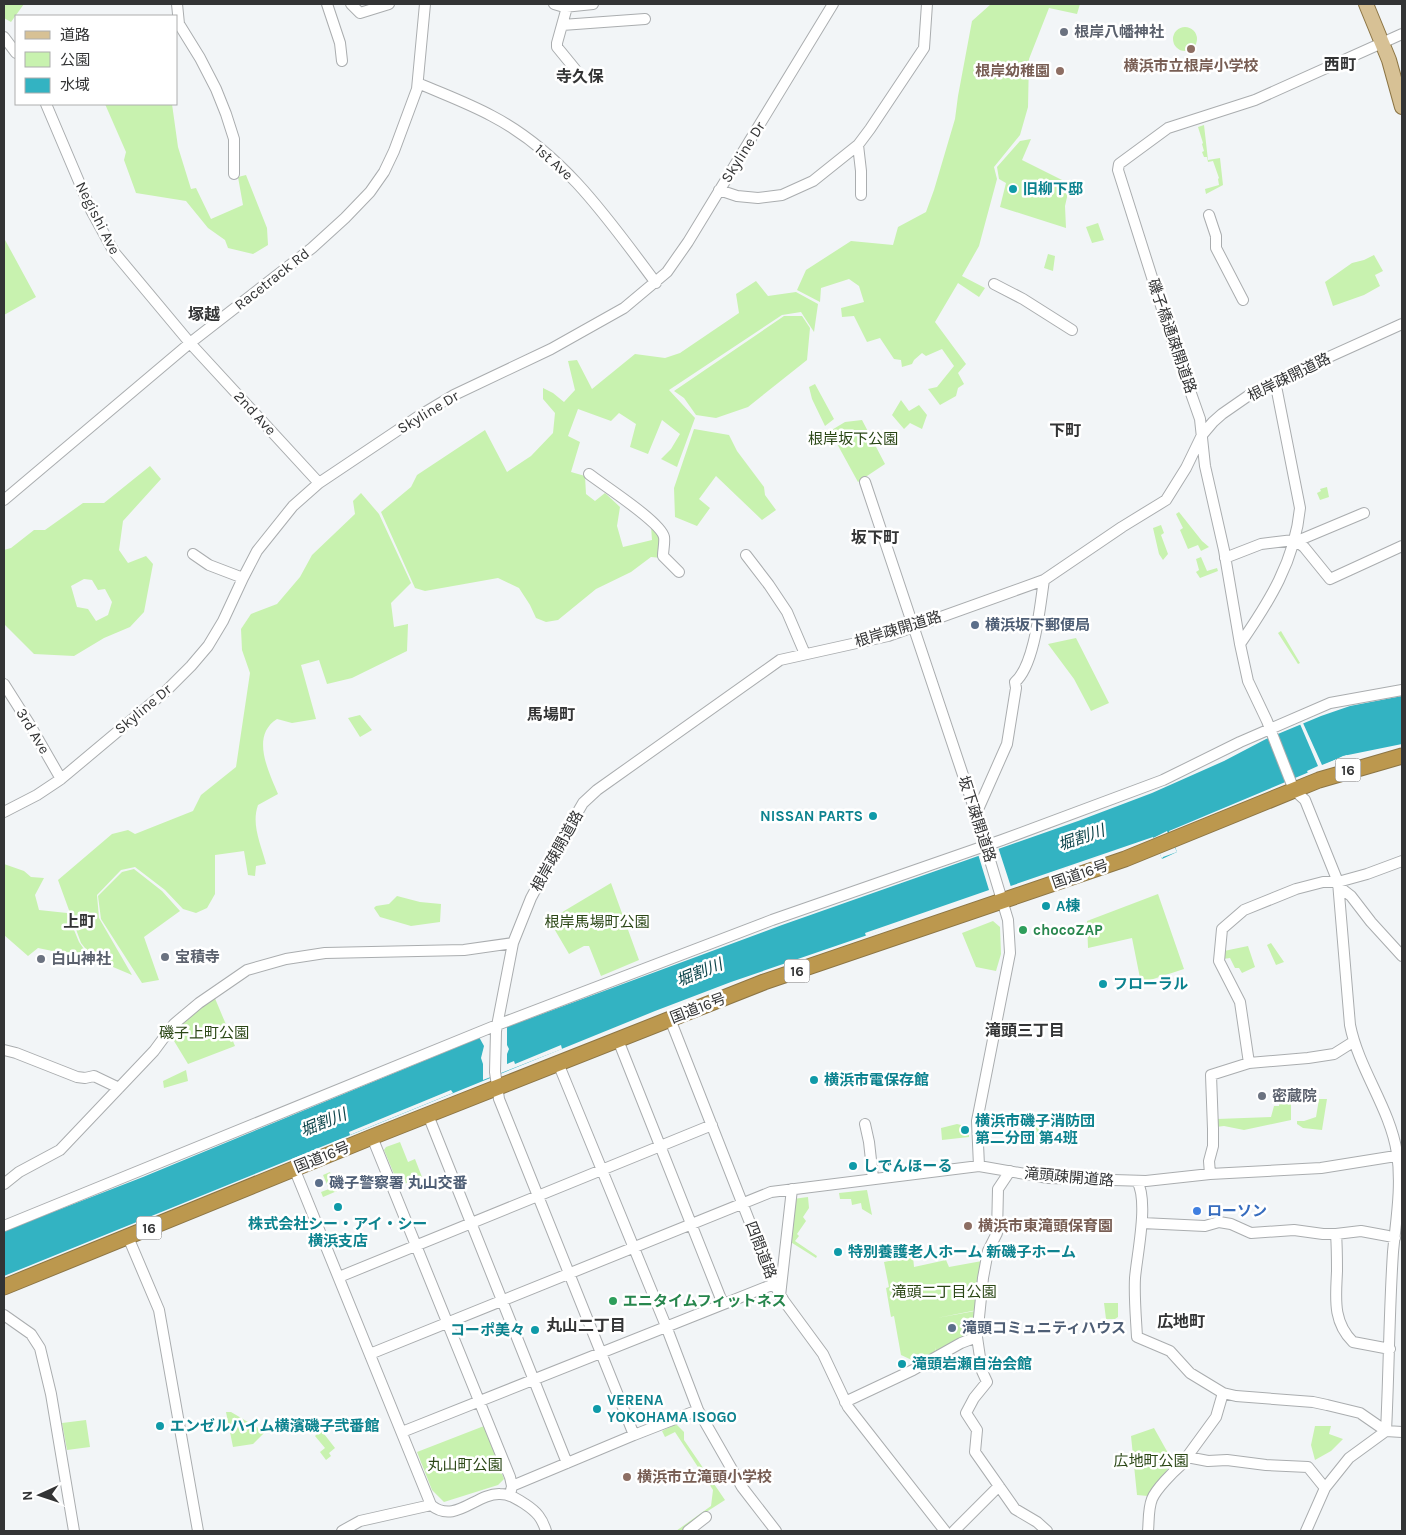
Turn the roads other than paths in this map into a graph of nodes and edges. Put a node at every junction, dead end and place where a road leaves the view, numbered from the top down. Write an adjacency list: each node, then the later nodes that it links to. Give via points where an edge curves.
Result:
1 (177, 4): 24 (street, via 179,24 200,58 226,114 234,139)
2 (327, 4): 18 (street, via 340,43)
3 (352, 4): 4 (street, via 360,13)
4 (389, 4)
5 (425, 4): 20 (street, Racetrack Rd)
6 (554, 4): 11 (street)
7 (593, 4): 11 (street)
8 (833, 4): 25 (street, Skyline Dr)
9 (927, 4): 23 (street, via 924,48)
10 (1366, 4): 16 (main road)
11 (567, 7): 13 (street)
12 (646, 19): 13 (street)
13 (562, 25): 19 (street, via 557,46)
14 (1402, 34): 16 (street)
15 (4, 37): 17 (street)
16 (1381, 42): 22 (main road); 35 (street, 磯子橋通疎開道路, via 1255,100 1168,128 1119,164 1128,203 1198,411)
17 (15, 52)
18 (342, 61)
19 (575, 69)
20 (418, 83): 28 (street, 1st Ave, via 492,116 542,149 593,199); 33 (street, Racetrack Rd, via 394,151 370,192 312,248)
21 (46, 105): 33 (street, Negishi Ave, via 90,210 114,252)
22 (1402, 107)
23 (858, 145): 25 (street, via 813,181 782,195 758,198); 26 (street)
24 (234, 174)
25 (719, 190): 28 (street, Skyline Dr, via 667,272)
26 (862, 195)
27 (1209, 215): 30 (street, via 1216,248)
28 (656, 283): 37 (street, Skyline Dr, via 624,308 551,349 454,395)
29 (994, 284): 32 (street)
30 (1243, 300)
31 (1402, 324): 34 (street, 根岸疎開道路)
32 (1072, 330)
33 (190, 343): 37 (street, 2nd Ave); 39 (street, Racetrack Rd)
34 (1275, 381): 35 (street, 根岸疎開道路, via 1222,414); 41 (street, via 1300,508)
35 (1202, 435): 45 (street, 磯子橋通疎開道路, via 1205,466); 48 (street, 根岸疎開道路, via 1166,500)
36 (589, 474): 46 (street, via 661,530 663,556)
37 (319, 482): 47 (street, Skyline Dr, via 272,531)
38 (865, 482): 49 (street, 坂下疎開道路)
39 (4, 500)
40 (1364, 513): 41 (street)
41 (1294, 540): 42 (street, via 1304,547 1330,579); 45 (street, via 1261,544); 50 (street, via 1275,590)
42 (1402, 546)
43 (194, 554): 47 (street, via 209,565)
44 (746, 555): 51 (street, via 787,612)
45 (1225, 558): 50 (street, 磯子橋通疎開道路)
46 (679, 572)
47 (243, 578): 56 (street, Skyline Dr, via 223,622 192,666)
48 (1044, 580): 49 (street, 根岸疎開道路); 59 (street, via 1035,642 1021,676 1015,682 1008,744)
49 (913, 627): 51 (street, 根岸疎開道路, via 888,636); 59 (street, 坂下疎開道路)
50 (1240, 644): 54 (street, 磯子橋通疎開道路, via 1248,681)
51 (805, 654): 64 (street, 根岸疎開道路, via 780,660 583,803 531,898)
52 (4, 684): 56 (street, 3rd Ave)
53 (1402, 690): 54 (street, via 1330,704)
54 (1271, 732): 57 (street, 磯子橋通疎開道路); 60 (street, via 1163,780)
55 (1402, 756): 57 (highway, 国道16号 / 16)
56 (60, 779): 58 (street, Skyline Dr)
57 (1293, 785): 62 (street, 磯子橋通疎開道路, via 1305,800); 63 (highway, 国道16号 / 16, via 1125,859)
58 (4, 812)
59 (976, 814): 60 (street, 坂下疎開道路)
60 (986, 848): 63 (street, 坂下疎開道路); 67 (street, via 772,920)
61 (1402, 861): 62 (street)
62 (1338, 884): 65 (street); 69 (street); 72 (street, via 1323,882 1296,889 1244,910 1222,930 1219,961 1240,1002)
63 (1001, 896): 66 (highway, 国道16号 / 16); 81 (street, 坂下疎開道路, via 1008,920 1010,953 977,1122)
64 (513, 943): 67 (street, 根岸疎開道路); 74 (street, via 464,950 324,953 247,970 174,1024)
65 (1402, 956)
66 (670, 1019): 68 (highway, 国道16号 / 16); 77 (street, 四間道路)
67 (496, 1028): 73 (street, 根岸疎開道路); 95 (street)
68 (618, 1040): 71 (highway, 国道16号 / 16); 79 (street)
69 (1354, 1042): 72 (street, via 1334,1054); 80 (street)
70 (4, 1050): 74 (street, via 77,1077 94,1076)
71 (558, 1063): 73 (highway, 国道16号 / 16); 83 (street)
72 (1249, 1063): 85 (street, via 1212,1075)
73 (496, 1082): 75 (highway, 国道16号 / 16); 90 (street, 根岸疎開道路, via 499,1099)
74 (119, 1088): 88 (street, via 60,1150)
75 (428, 1115): 78 (highway, 国道16号 / 16); 92 (street)
76 (865, 1124): 86 (street)
77 (712, 1125): 79 (street); 91 (street, 四間道路)
78 (372, 1137): 82 (highway, 国道16号 / 16); 99 (street)
79 (660, 1146): 83 (street); 94 (street)
80 (1400, 1155): 85 (street, 滝頭疎開道路, via 1321,1168); 98 (street)
81 (979, 1166): 84 (street, 滝頭疎開道路); 86 (street, 滝頭疎開道路)
82 (294, 1168): 97 (highway, 国道16号 / 16); 102 (street)
83 (602, 1169): 90 (street); 100 (street)
84 (1010, 1171): 87 (street, 滝頭疎開道路, via 1048,1178); 111 (street, via 998,1189 997,1233 988,1251 983,1278)
85 (1210, 1174): 87 (street, 滝頭疎開道路)
86 (873, 1178): 89 (street, 滝頭疎開道路)
87 (1137, 1181): 93 (street, via 1141,1188)
88 (4, 1184)
89 (792, 1189): 91 (street, 滝頭疎開道路, via 766,1193); 105 (street)
90 (538, 1196): 92 (street); 101 (street, 根岸疎開道路)
91 (743, 1204): 94 (street, 滝頭疎開道路); 103 (street, 四間道路)
92 (471, 1223): 99 (street); 106 (street)
93 (1142, 1223): 96 (street, via 1205,1226 1219,1222 1250,1233 1294,1230); 116 (street, via 1135,1280 1137,1337 1170,1351 1190,1372)
94 (690, 1224): 100 (street, 滝頭疎開道路); 107 (street)
95 (4, 1226)
96 (1336, 1234): 98 (street, via 1361,1231); 112 (street, via 1335,1307 1340,1325 1352,1342)
97 (128, 1236): 104 (highway, 国道16号 / 16); 132 (street, via 159,1310)
98 (1395, 1238): 112 (street)
99 (416, 1246): 102 (street); 109 (street)
100 (632, 1247): 101 (street, 滝頭疎開道路); 110 (street)
101 (569, 1272): 106 (street, 滝頭疎開道路); 113 (street, 根岸疎開道路)
102 (339, 1277): 114 (street)
103 (774, 1284): 105 (street, 四間道路); 107 (street)
104 (4, 1287)
105 (780, 1296): 118 (street, 四間道路, via 823,1354)
106 (502, 1300): 109 (street, 滝頭疎開道路); 115 (street)
107 (723, 1304): 110 (street)
108 (4, 1315): 131 (street, via 31,1334 40,1348)
109 (447, 1323): 114 (street, 滝頭疎開道路); 117 (street)
110 (666, 1326): 113 (street); 119 (street)
111 (978, 1337): 118 (street); 126 (street, via 982,1371 987,1382 966,1413 977,1430 975,1452)
112 (1390, 1349): 120 (street)
113 (601, 1352): 115 (street); 123 (street, 根岸疎開道路)
114 (370, 1354): 121 (street)
115 (534, 1380): 117 (street); 125 (street)
116 (1223, 1393): 120 (street, via 1313,1402 1344,1409 1360,1413); 124 (street, via 1216,1417)
117 (479, 1402): 121 (street); 128 (street, via 510,1477)
118 (845, 1402): 137 (street, 四間道路)
119 (698, 1410): 123 (street); 136 (street, via 742,1487)
120 (1386, 1431): 122 (street); 127 (street, via 1349,1458)
121 (402, 1432): 129 (street)
122 (1402, 1432)
123 (634, 1435): 125 (street)
124 (1187, 1457): 127 (street, via 1308,1466); 140 (street, via 1152,1498)
125 (567, 1462): 128 (street)
126 (999, 1486): 138 (street); 139 (street, via 1015,1509)
127 (1325, 1488): 141 (street)
128 (511, 1491): 129 (street, via 450,1512); 134 (street, via 537,1512)
129 (431, 1505): 133 (street, via 360,1522)
130 (706, 1517): 135 (street)
131 (74, 1531)
132 (198, 1531)
133 (342, 1531)
134 (546, 1531)
135 (688, 1531)
136 (776, 1531)
137 (944, 1531)
138 (954, 1531)
139 (1047, 1531)
140 (1148, 1531)
141 (1306, 1531)

